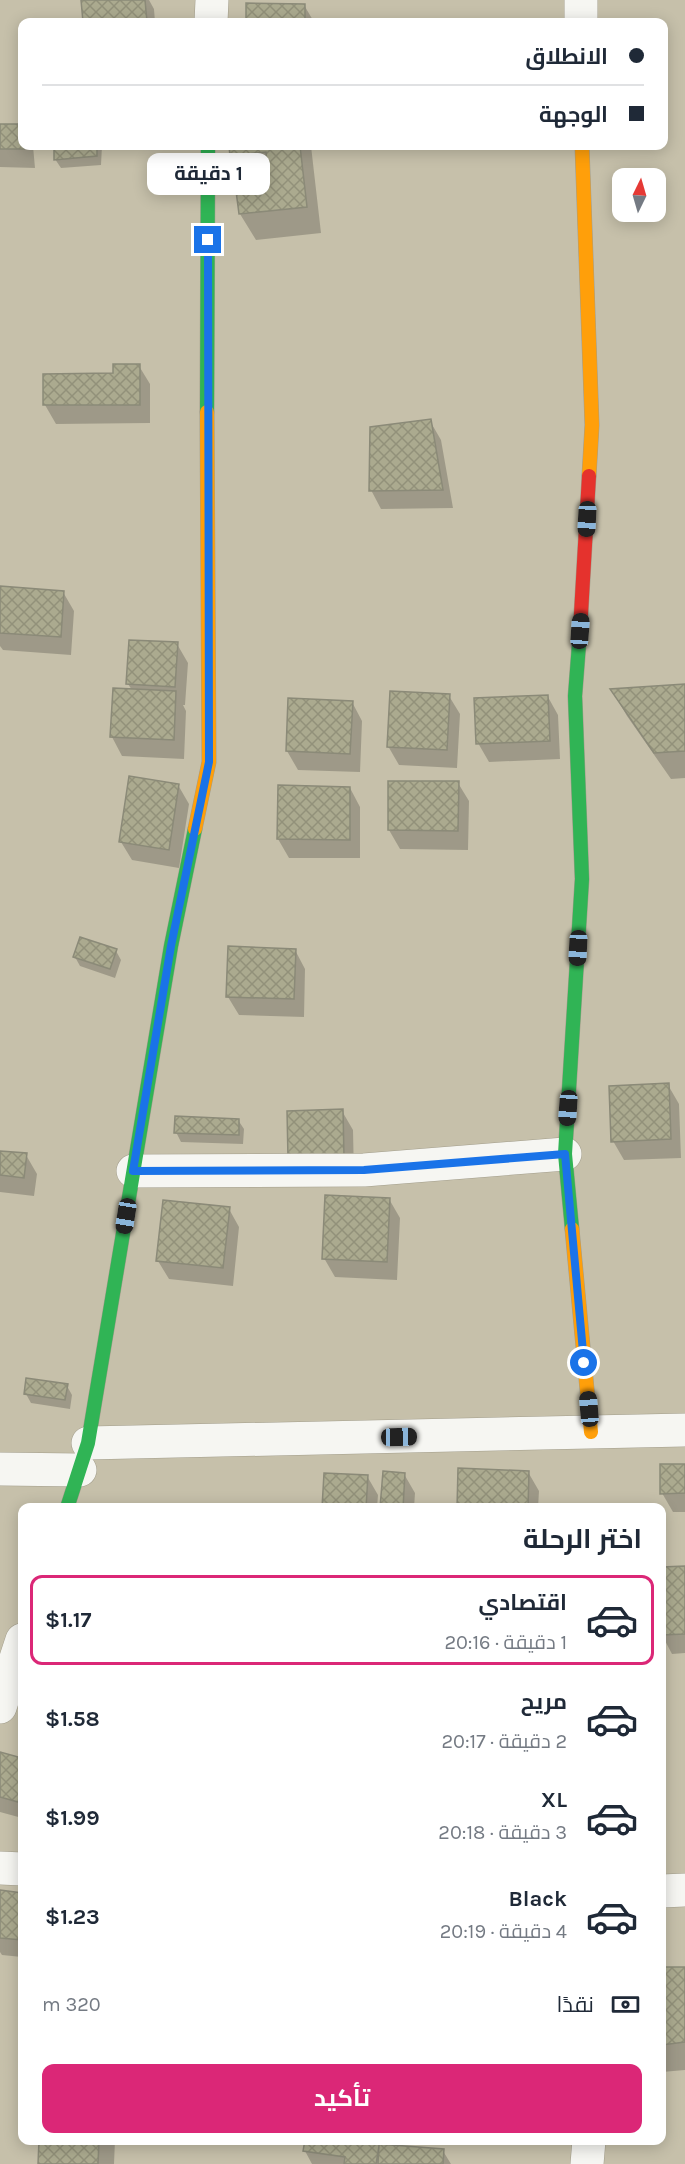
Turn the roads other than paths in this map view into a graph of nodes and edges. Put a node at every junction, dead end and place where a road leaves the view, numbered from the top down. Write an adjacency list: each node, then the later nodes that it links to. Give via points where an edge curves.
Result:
1 (212, 0): 3 (street)
2 (581, 0): 4 (street)
3 (211, 18)
4 (581, 18)
5 (208, 150): 8 (street, via 209,762 171,946)
6 (582, 150): 7 (street, via 592,425 575,696 582,879)
7 (565, 1154): 8 (street, via 364,1170); 10 (street)
8 (133, 1171): 11 (street)
9 (685, 1431): 10 (street)
10 (591, 1432): 11 (street)
11 (84, 1457): 12 (street); 13 (street)
12 (0, 1469)
13 (69, 1503)
14 (18, 1652): 15 (street)
15 (0, 1707)
16 (0, 1868): 17 (street)
17 (18, 1869)
18 (685, 1890): 19 (street)
19 (666, 1891)
20 (589, 2145): 21 (street)
21 (587, 2164)

